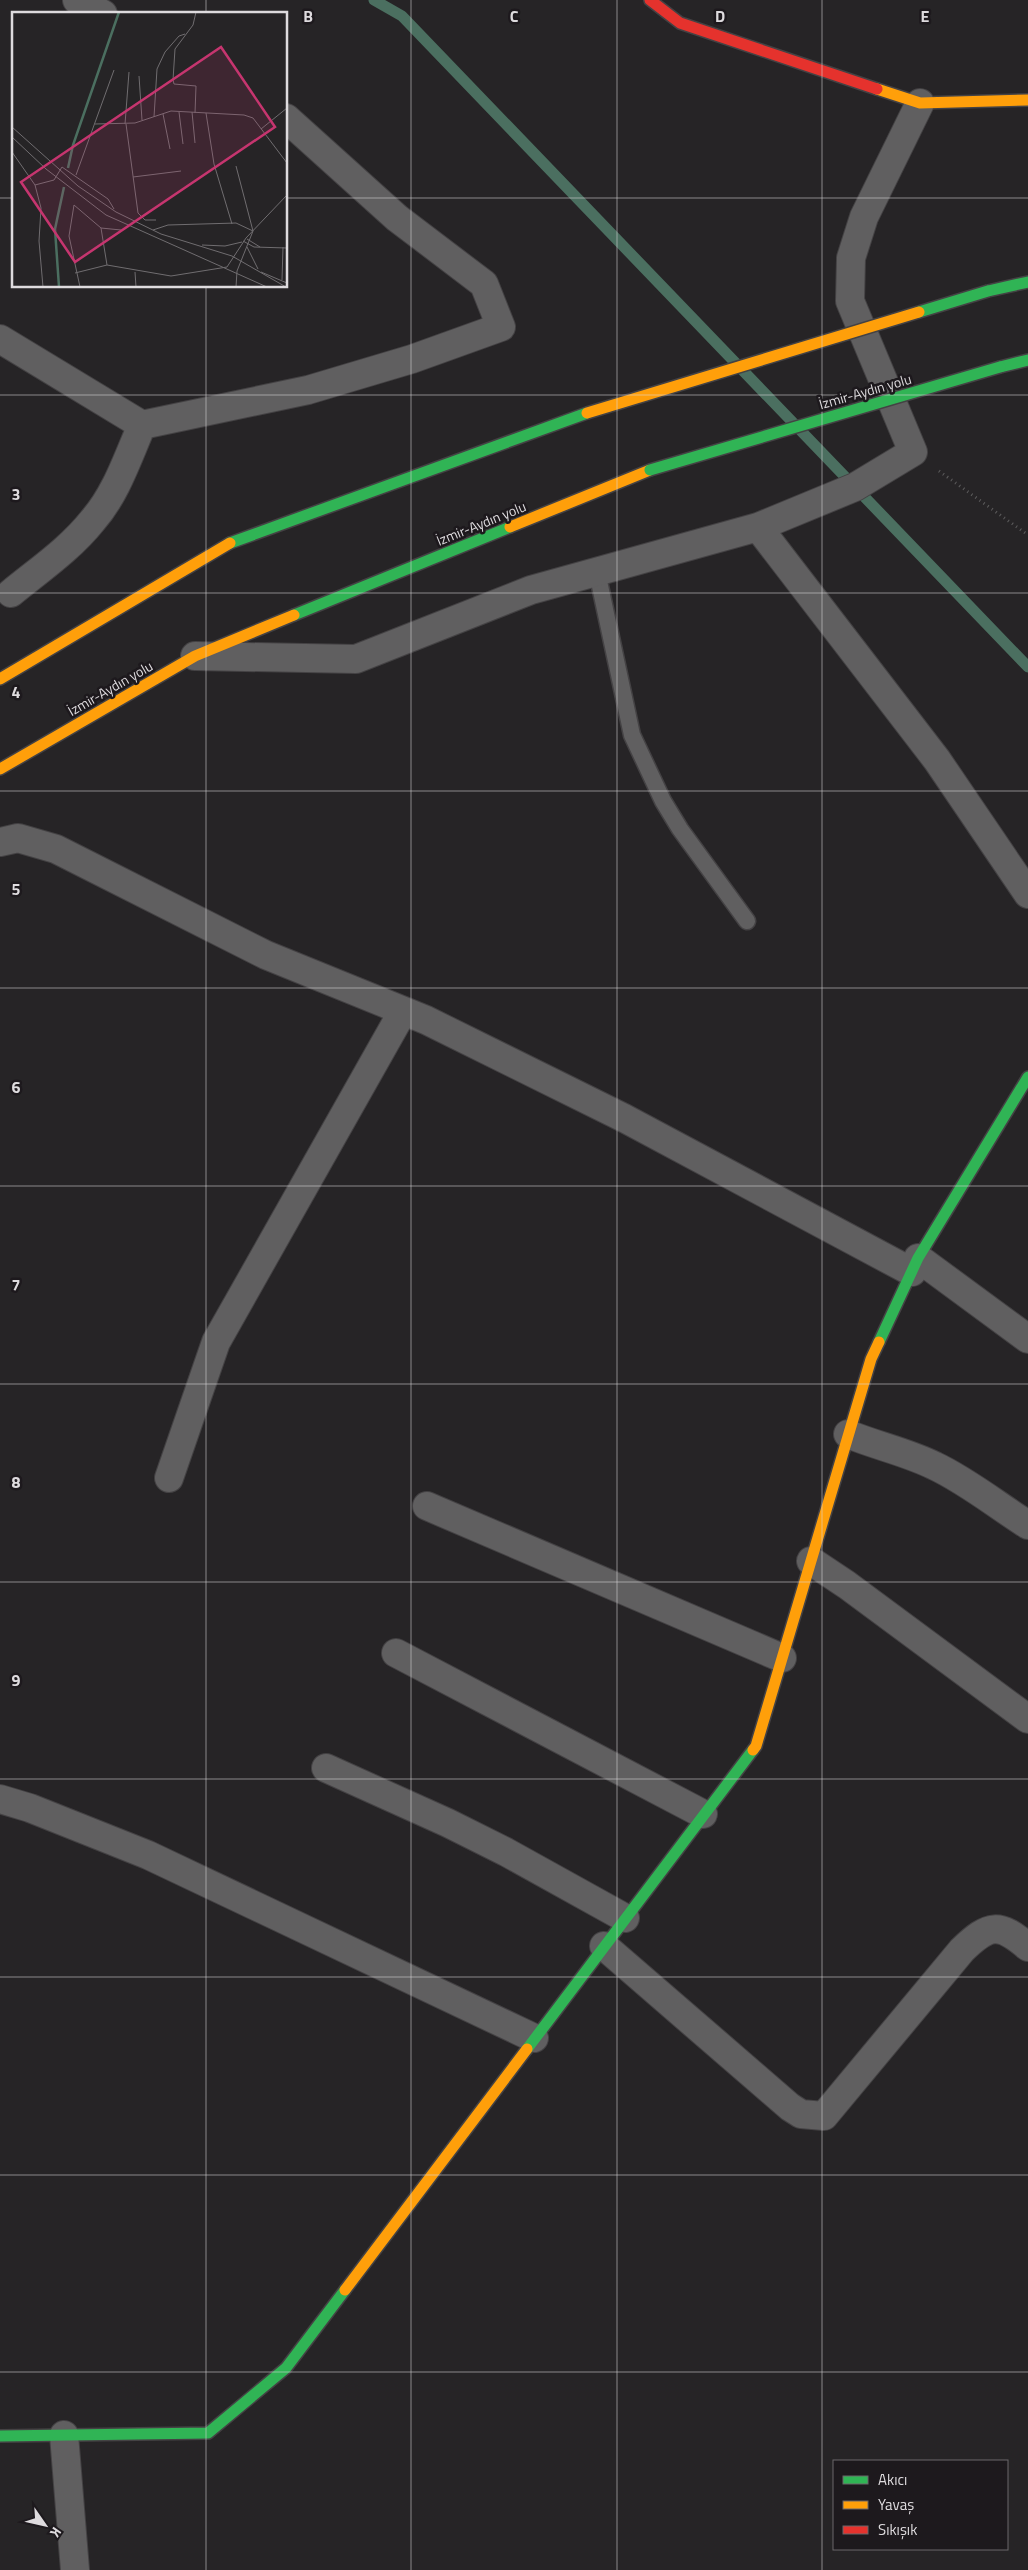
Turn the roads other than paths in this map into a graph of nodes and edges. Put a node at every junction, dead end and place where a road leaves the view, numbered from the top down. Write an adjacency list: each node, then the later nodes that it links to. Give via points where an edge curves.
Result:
1 (77, 0): 3 (street)
2 (650, 0): 5 (main road, via 680,23)
3 (99, 12)
4 (1028, 100): 5 (main road)
5 (920, 103): 11 (street, via 864,218 851,258 850,302 913,452 855,488)
6 (288, 120): 10 (street, via 397,218 484,284 501,327 412,359 308,390)
7 (1028, 282): 15 (main road, bridge, via 988,291 587,414 227,544)
8 (0, 339): 10 (street)
9 (1028, 360): 14 (main road, İzmir-Aydın yolu, bridge, via 650,470)
10 (142, 426): 13 (street, via 116,484 94,519)
11 (758, 527): 12 (street); 18 (street, via 937,760)
12 (597, 572): 14 (street, via 531,590 356,659); 19 (lane, via 632,735 680,830)
13 (11, 594)
14 (194, 656): 16 (main road, İzmir-Aydın yolu)
15 (0, 679)
16 (0, 769)
17 (0, 842): 20 (street, via 18,838 56,848 266,954)
18 (1028, 894)
19 (747, 921)
20 (403, 1010): 22 (street); 25 (street, via 216,1342)
21 (1028, 1076): 22 (main road)
22 (915, 1265): 23 (street); 24 (main road, via 871,1359)
23 (1028, 1339)
24 (848, 1434): 27 (street, via 937,1467); 28 (main road)
25 (169, 1478)
26 (427, 1506): 30 (street)
27 (1028, 1526)
28 (811, 1562): 30 (main road); 31 (street)
29 (396, 1653): 34 (street)
30 (782, 1658): 34 (main road, via 756,1746)
31 (1028, 1719)
32 (326, 1768): 35 (street, via 481,1839)
33 (0, 1799): 38 (street, via 148,1855)
34 (703, 1814): 35 (main road)
35 (625, 1918): 36 (main road)
36 (604, 1946): 37 (street, via 790,2107 802,2114 824,2116 980,1932 1003,1931); 38 (main road)
37 (1028, 1947)
38 (534, 2038): 39 (main road, via 286,2368 208,2433)
39 (64, 2435): 40 (main road); 41 (street)
40 (0, 2436)
41 (75, 2570)

